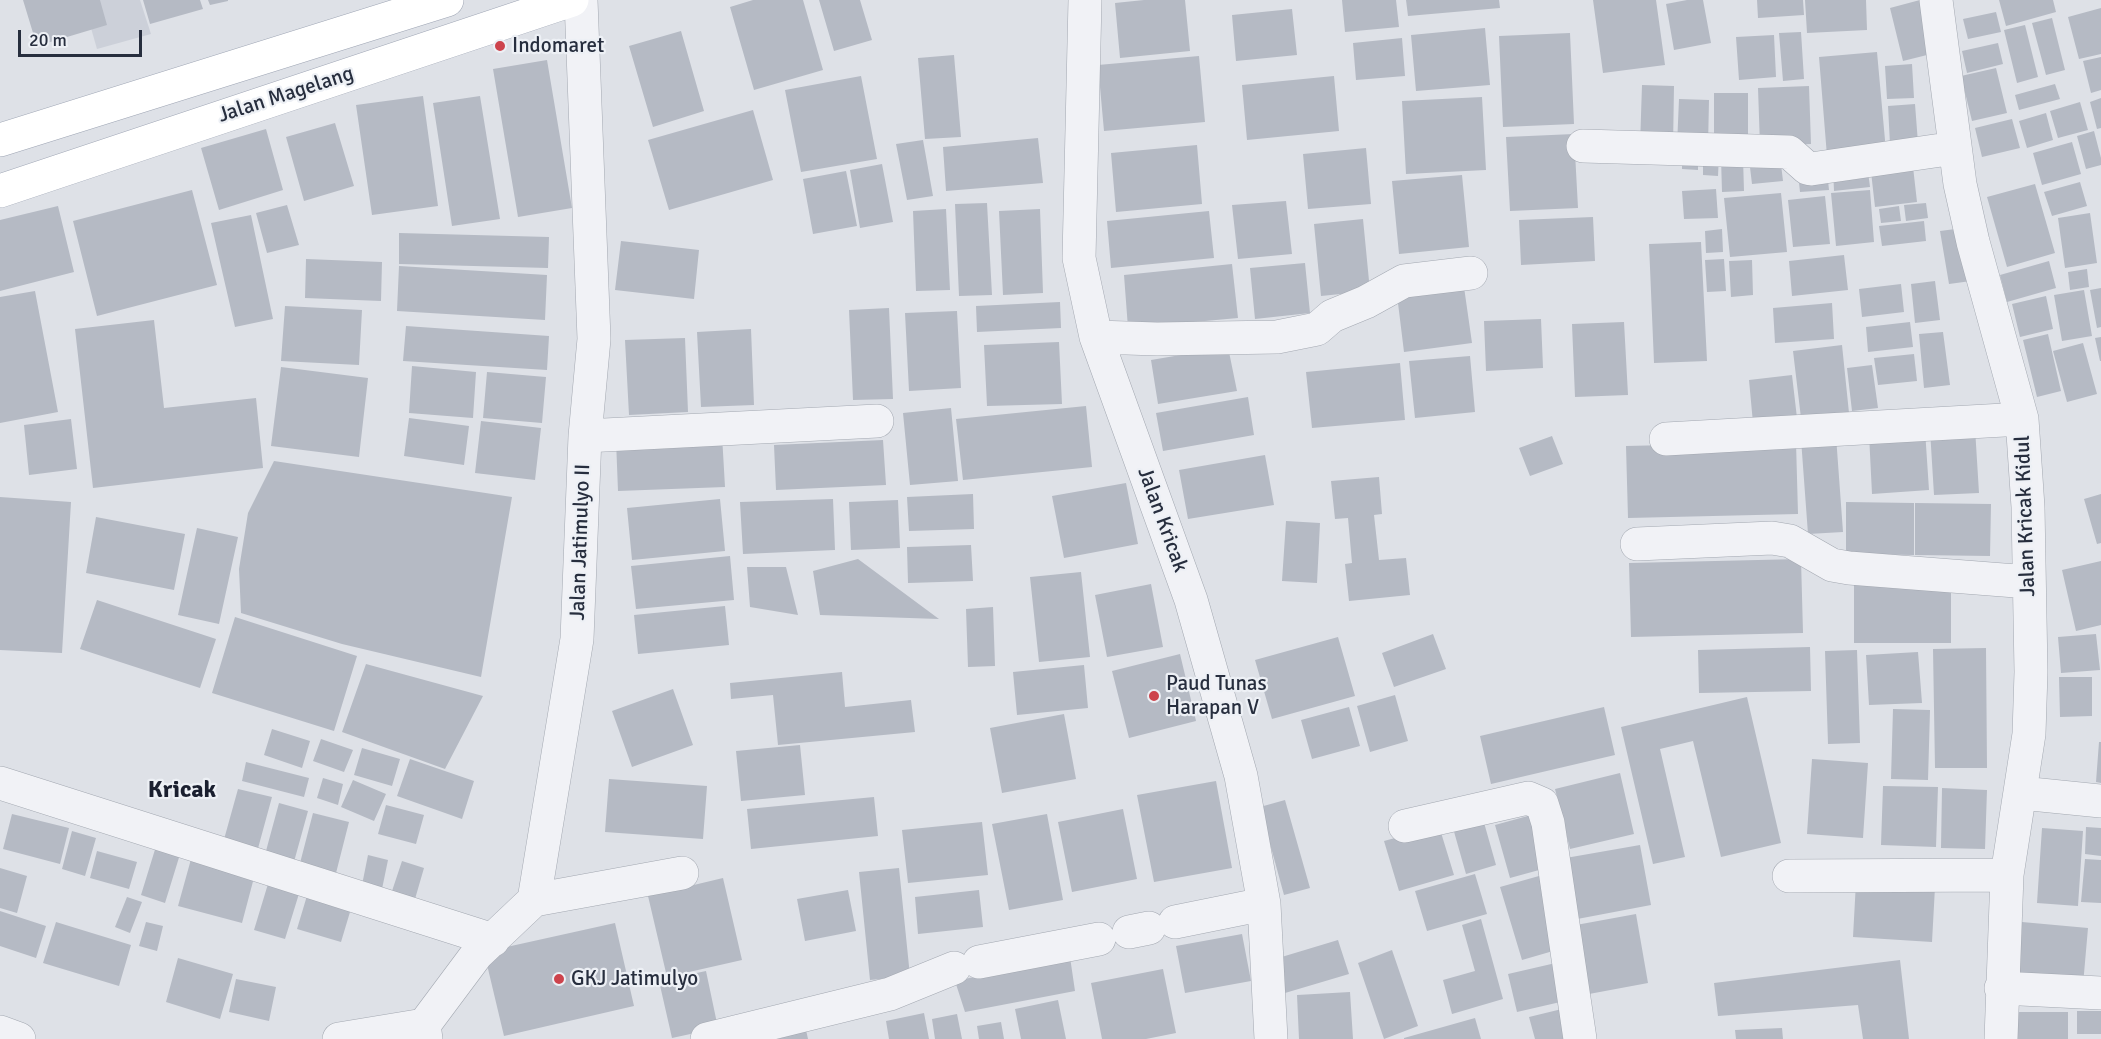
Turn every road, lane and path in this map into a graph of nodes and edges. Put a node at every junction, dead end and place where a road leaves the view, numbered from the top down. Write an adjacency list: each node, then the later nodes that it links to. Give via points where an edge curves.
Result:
1 (447, 0): 6 (main road, Jalan Magelang)
2 (572, 0): 9 (main road, Jalan Magelang)
3 (581, 0): 14 (street, Jalan Jatimulyo II, via 594,339)
4 (1085, 0): 11 (street, Jalan Kricak, via 1079,258)
5 (1936, 0): 8 (street, Jalan Kricak Kidul)
6 (0, 140)
7 (1582, 146): 8 (street, via 1789,152 1811,169)
8 (1955, 147): 12 (street, Jalan Kricak Kidul, via 1973,242)
9 (0, 191)
10 (1471, 273): 11 (street, via 1404,281 1332,316 1317,329 1277,337)
11 (1096, 337): 26 (street, Jalan Kricak, via 1191,600 1241,776)
12 (2022, 419): 15 (street); 17 (street, Jalan Kricak Kidul)
13 (877, 421): 14 (street)
14 (585, 436): 25 (street, Jalan Jatimulyo II, via 577,639)
15 (1666, 439)
16 (1637, 544): 17 (street, via 1772,538 1790,541 1832,565 1849,568)
17 (2028, 582): 19 (street, Jalan Kricak Kidul, via 2029,734)
18 (0, 783): 27 (street)
19 (2021, 793): 20 (street); 23 (street, Jalan Kricak Kidul)
20 (2101, 801)
21 (1405, 826): 36 (street, via 1528,798 1542,804)
22 (681, 873): 25 (street)
23 (2007, 875): 24 (street); 28 (street, Jalan Kricak Kidul)
24 (1789, 876)
25 (534, 900): 27 (street)
26 (1264, 903): 34 (street, via 966,965 890,994); 35 (street, Jalan Kricak)
27 (493, 940): 31 (street, via 477,954)
28 (2001, 988): 29 (street); 37 (street, Jalan Kricak Kidul)
29 (2101, 993)
30 (0, 1032): 32 (street)
31 (425, 1032): 33 (street)
32 (19, 1039)
33 (339, 1039)
34 (707, 1039)
35 (1271, 1039)
36 (1580, 1039)
37 (2001, 1039)

